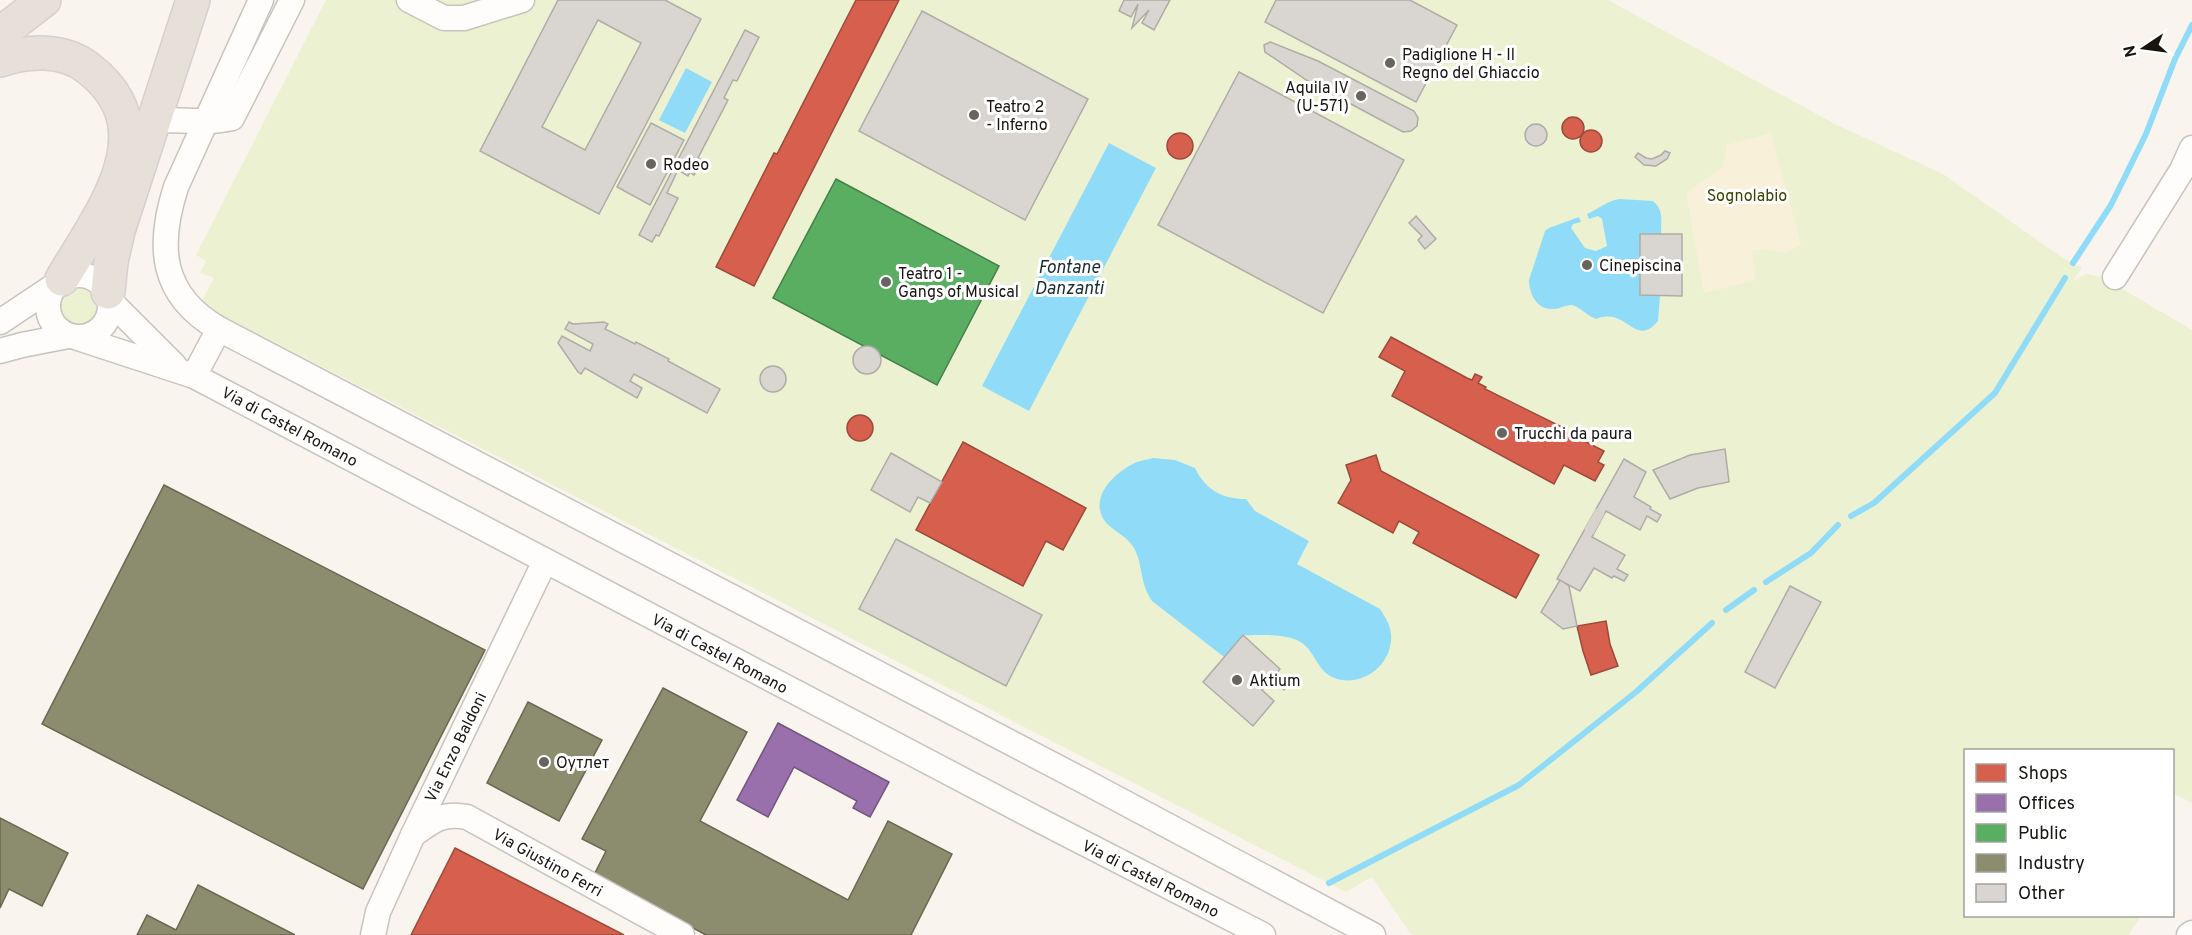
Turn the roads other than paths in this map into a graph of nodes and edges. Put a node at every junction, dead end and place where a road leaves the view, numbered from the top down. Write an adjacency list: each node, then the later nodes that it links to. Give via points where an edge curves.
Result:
1 (44, 0): 7 (highway)
2 (193, 0): 9 (highway)
3 (261, 0): 10 (street)
4 (292, 0): 10 (street, via 232,118)
5 (409, 0): 6 (street, via 444,18 464,18)
6 (522, 0)
7 (0, 34)
8 (0, 60): 13 (highway, via 41,53 74,60 103,81 122,110 126,137 122,165 112,191)
9 (154, 120): 10 (street); 14 (highway, via 118,231)
10 (204, 121): 16 (street, via 176,186 164,246 181,296 199,316)
11 (2192, 148): 12 (street)
12 (2115, 277)
13 (58, 283): 14 (street, via 72,275 93,277); 15 (street); 17 (street, via 48,304 49,315 60,331)
14 (109, 297): 17 (street, via 110,313 99,331 89,337); 19 (street, Via di Castel Romano)
15 (0, 322)
16 (219, 329): 19 (street); 26 (street)
17 (73, 337): 18 (street); 19 (street, Via di Castel Romano)
18 (0, 351)
19 (186, 372): 20 (street, Via di Castel Romano)
20 (545, 561): 21 (street, Via Enzo Baldoni); 22 (street, Via di Castel Romano)
21 (412, 835): 23 (street, Via Enzo Baldoni, via 378,912); 24 (street, Via Giustino Ferri, via 437,818 467,818)
22 (1233, 928): 25 (street, Via di Castel Romano)
23 (374, 935)
24 (682, 935)
25 (1263, 935)
26 (1372, 935)

